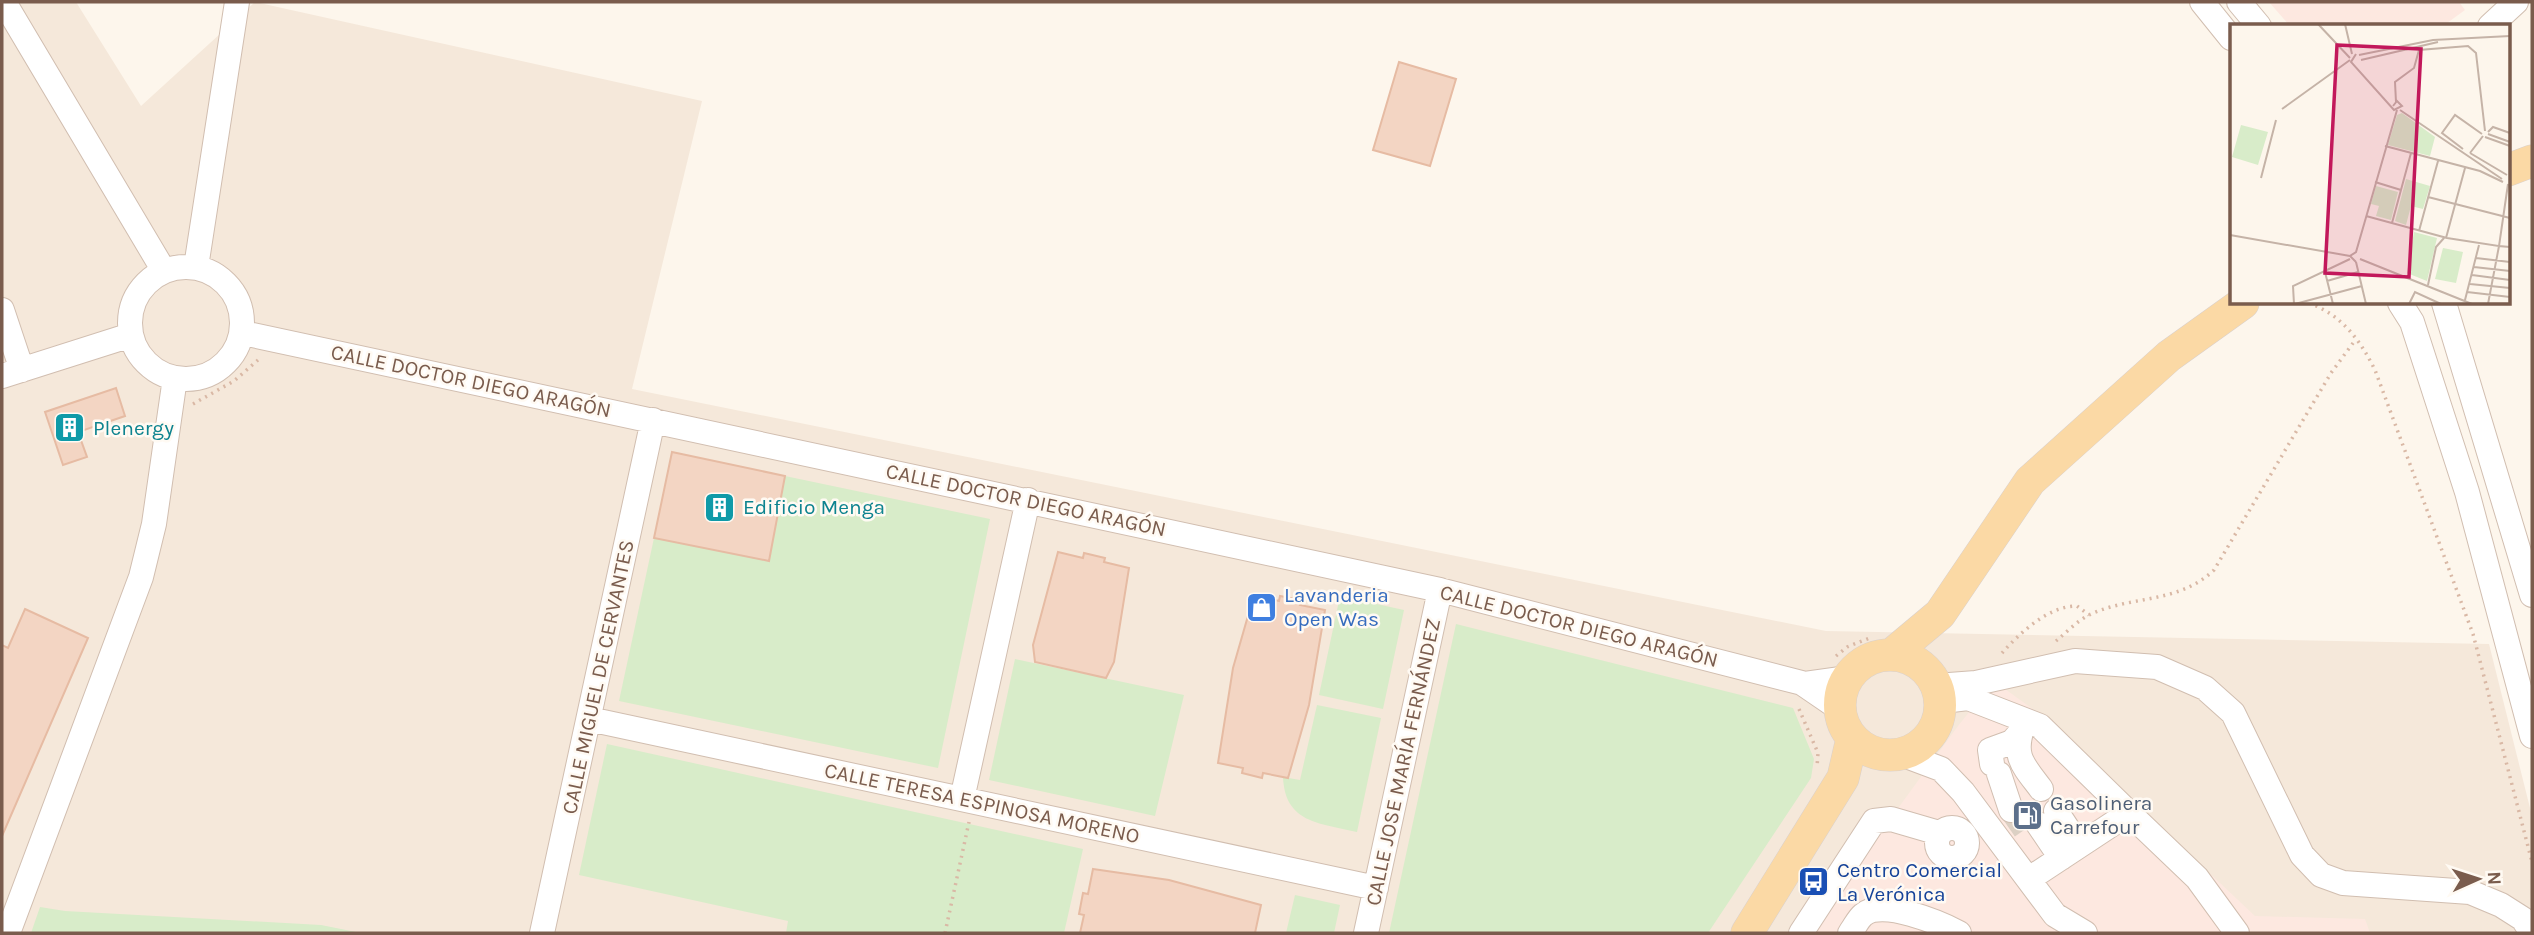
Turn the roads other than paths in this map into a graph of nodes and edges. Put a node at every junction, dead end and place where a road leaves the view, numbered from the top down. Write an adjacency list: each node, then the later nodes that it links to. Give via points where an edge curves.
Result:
1 (237, 2): 11 (street)
2 (2202, 2): 8 (street)
3 (2239, 2): 6 (street)
4 (2516, 2): 7 (street)
5 (4, 4): 12 (street)
6 (2257, 24)
7 (2492, 24)
8 (2230, 37)
9 (2532, 161): 10 (main road)
10 (2510, 169)
11 (196, 267): 12 (street); 17 (street, via 224,281 236,296)
12 (164, 271): 18 (street, via 148,281 136,297)
13 (2242, 304): 25 (main road, via 2169,356 2030,481)
14 (2401, 304): 33 (street, via 2412,322 2467,492)
15 (2444, 304): 24 (street)
16 (2, 310): 19 (street)
17 (243, 333): 20 (street, via 236,349 211,374); 21 (street, CALLE DOCTOR DIEGO ARAGÓN)
18 (131, 335): 19 (street); 20 (street, via 147,363)
19 (12, 373)
20 (175, 378): 44 (street, via 154,524 141,577)
21 (653, 420): 22 (street, CALLE DOCTOR DIEGO ARAGÓN); 31 (street, CALLE MIGUEL DE CERVANTES)
22 (1028, 500): 23 (street, CALLE DOCTOR DIEGO ARAGÓN); 38 (street)
23 (1440, 590): 28 (street, CALLE DOCTOR DIEGO ARAGÓN); 43 (street, CALLE JOSE MARÍA FERNÁNDEZ)
24 (2532, 595)
25 (1940, 614): 26 (main road); 29 (main road)
26 (1891, 655): 27 (main road, via 1859,665); 29 (main road, via 1920,665)
27 (1848, 678): 28 (street, CALLE DOCTOR DIEGO ARAGÓN); 30 (main road)
28 (1803, 684): 30 (street, CALLE DOCTOR DIEGO ARAGÓN)
29 (1936, 688): 32 (street, via 1968,698); 35 (main road, via 1938,718 1931,734 1917,747); 53 (street, via 2075,661 2157,667 2205,688 2233,713 2302,855 2321,875 2343,883 2470,892 2523,919)
30 (1840, 709): 34 (main road)
31 (589, 719): 38 (street, CALLE TERESA ESPINOSA MORENO); 45 (street, CALLE MIGUEL DE CERVANTES)
32 (2019, 726): 32 (street, via 2016,747 2025,800 1996,769 1990,750 2012,742); 39 (street, via 2040,726)
33 (2532, 736)
34 (1852, 738): 35 (main road); 36 (main road)
35 (1890, 754): 36 (main road); 37 (street, via 1941,769)
36 (1830, 775): 47 (main road)
37 (1963, 792): 40 (street, via 1959,815); 41 (street)
38 (962, 799): 43 (street, CALLE TERESA ESPINOSA MORENO)
39 (2129, 813): 42 (street); 52 (street, via 2197,878)
40 (1942, 834): 41 (street, via 1942,854 1947,861 1987,839); 48 (street, via 1891,818 1874,821)
41 (2002, 845): 42 (street)
42 (2055, 862): 42 (street, via 2041,823); 51 (street, via 2055,915)
43 (1376, 888): 46 (street, CALLE JOSE MARÍA FERNÁNDEZ)
44 (8, 933)
45 (542, 933)
46 (1366, 933)
47 (1747, 933)
48 (1801, 933)
49 (1850, 933): 50 (street, via 1862,915 1877,909 1898,911)
50 (1959, 933)
51 (2085, 933)
52 (2237, 933)
53 (2532, 933)

